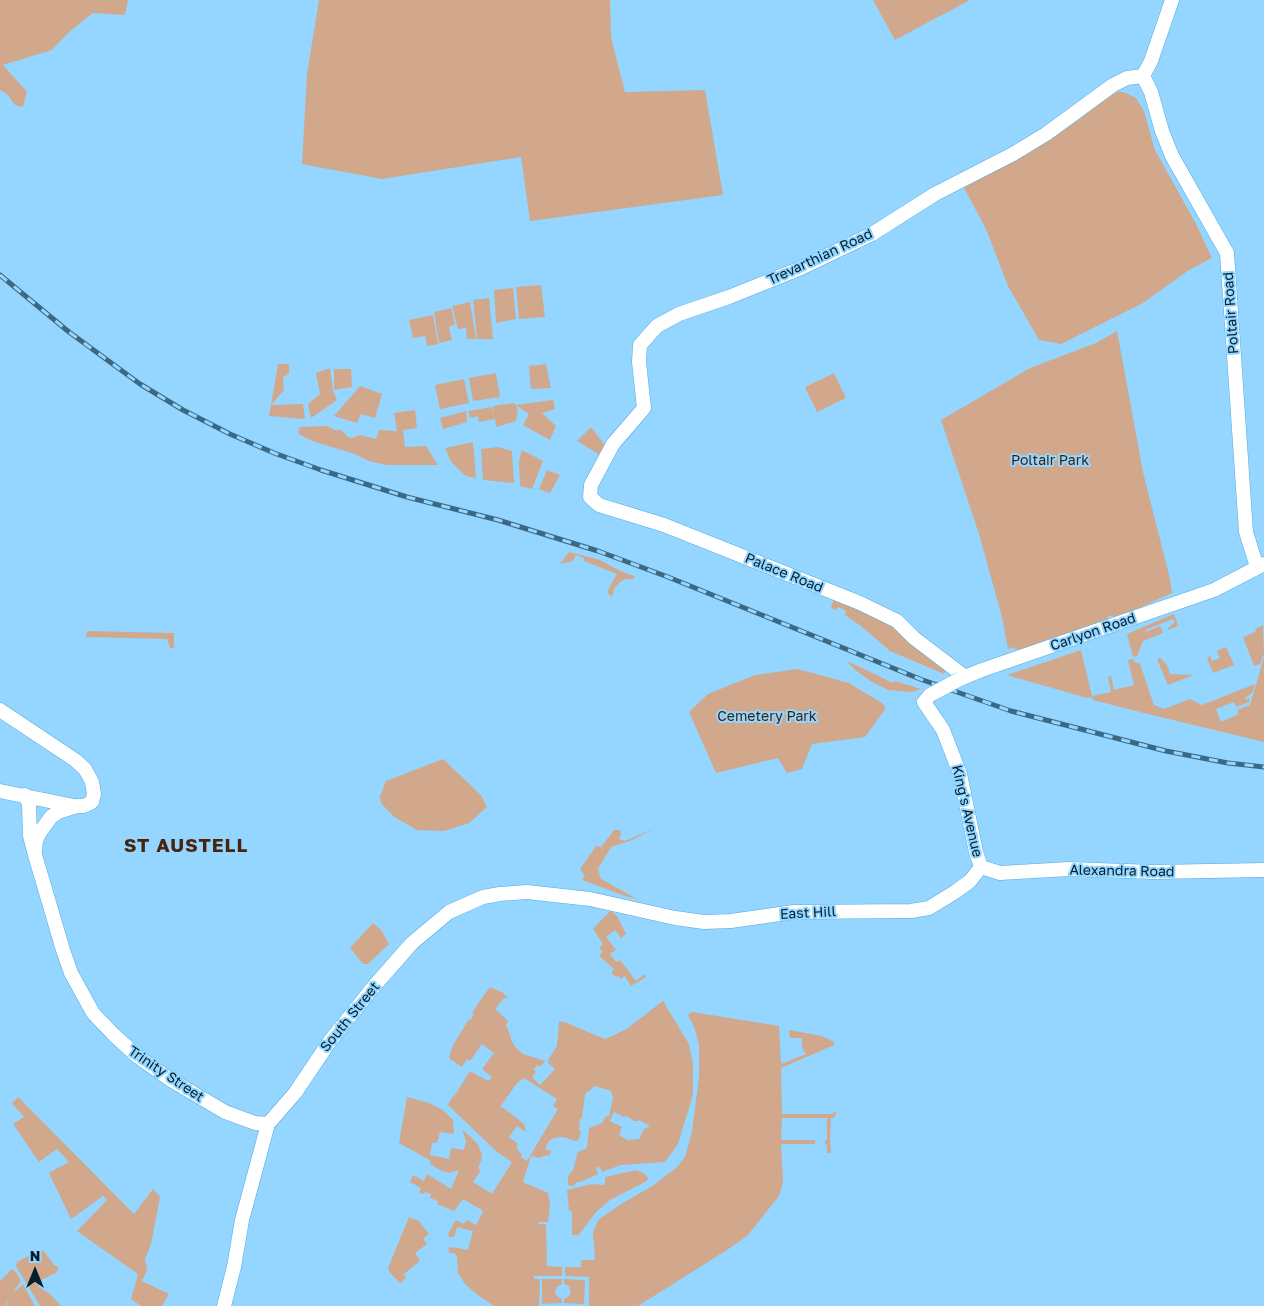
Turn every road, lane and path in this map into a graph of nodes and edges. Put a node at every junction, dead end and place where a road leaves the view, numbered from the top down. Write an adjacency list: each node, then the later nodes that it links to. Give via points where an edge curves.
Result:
1 (1172, 0): 2 (street)
2 (1143, 76): 3 (street, Trevarthian Road, via 1127,78 1114,85 1046,134 935,194 872,234 801,268 679,314 657,326 640,345 644,408 613,444 591,485); 4 (street, Poltair Road, via 1172,156 1227,253 1246,532)
3 (590, 497): 5 (street, Palace Road, via 599,505 664,525 864,605 896,621)
4 (1261, 566): 5 (street, Carlyon Road, via 1214,590)
5 (962, 678): 6 (street, Carlyon Road, bridge)
6 (927, 698): 12 (street, King's Avenue, via 960,774)
7 (0, 710): 10 (street, via 85,769 92,782 94,798 89,804)
8 (0, 791): 9 (street)
9 (25, 796): 10 (street); 11 (street, Trinity Street, via 29,804 30,836)
10 (77, 806): 11 (street, via 51,816 36,841)
11 (35, 855): 15 (street, Trinity Street, via 71,973 87,1004 103,1024 137,1056 171,1080 225,1112)
12 (981, 867): 13 (street, Alexandra Road, via 1000,873 1069,869 1154,872); 14 (street, East Hill, via 956,892 929,908 912,911 794,912 717,922 675,918)
13 (1264, 870)
14 (621, 906): 15 (street, South Street, via 590,898 527,892 483,897 449,912 412,943 370,991 330,1041 295,1093)
15 (268, 1124): 16 (street, South Street, via 242,1220)
16 (224, 1306)

